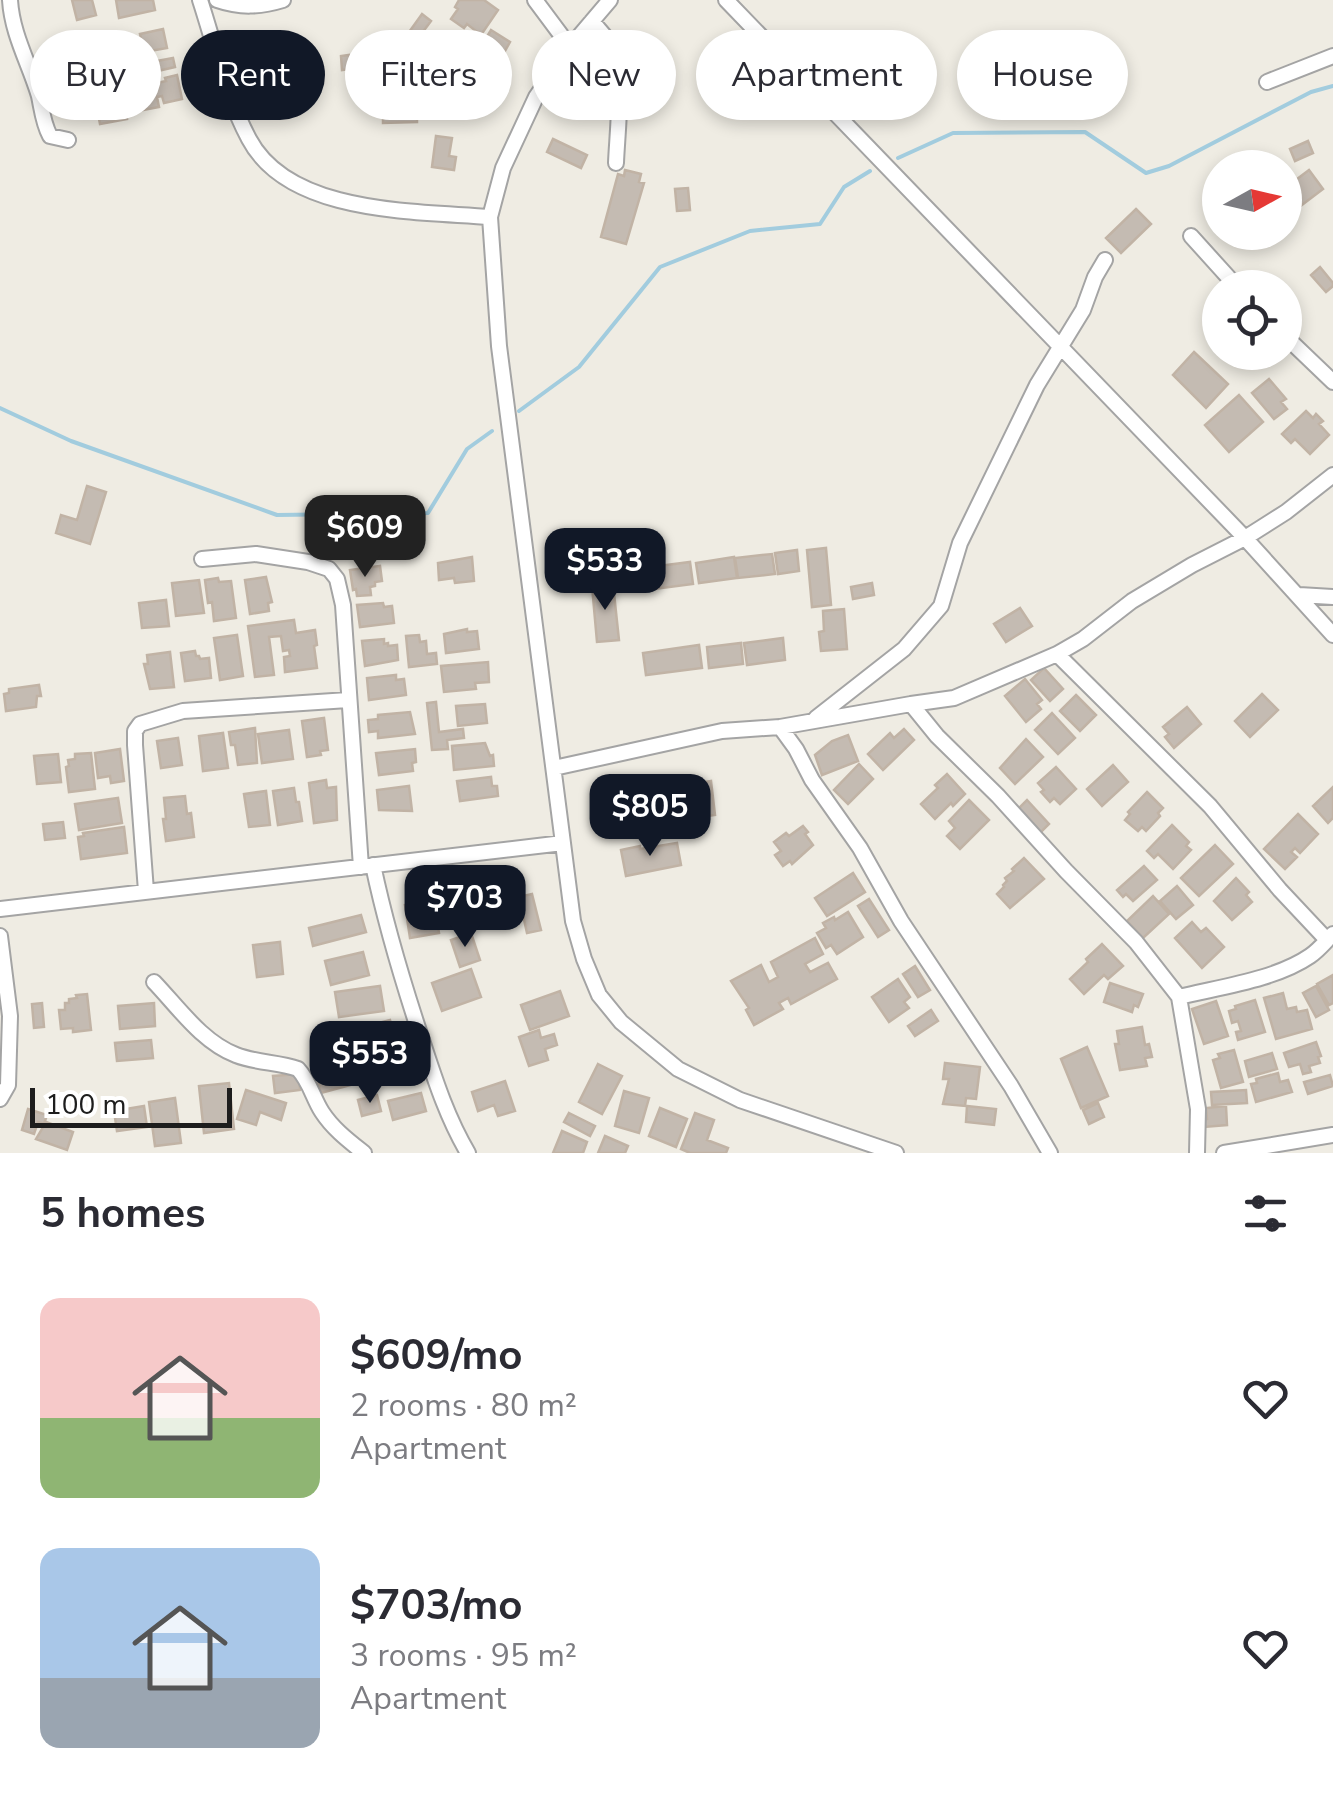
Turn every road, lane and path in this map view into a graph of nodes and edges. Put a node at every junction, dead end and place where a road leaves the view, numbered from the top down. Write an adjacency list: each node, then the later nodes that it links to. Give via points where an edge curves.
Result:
1 (10, 0): 14 (street, via 44,126 50,136)
2 (200, 0): 16 (street, via 250,142 287,179 353,204)
3 (217, 0): 4 (street, via 246,6)
4 (284, 0)
5 (534, 0): 9 (street)
6 (610, 0): 8 (street)
7 (726, 0): 20 (street)
8 (592, 21): 10 (street); 15 (street, via 617,60)
9 (557, 30)
10 (584, 30)
11 (1333, 56): 12 (street)
12 (1267, 82)
13 (532, 106): 16 (street)
14 (68, 140)
15 (616, 162)
16 (490, 216): 34 (street, via 499,346)
17 (1191, 236): 19 (street)
18 (1105, 260): 20 (street)
19 (1222, 270)
20 (1060, 348): 24 (street); 32 (street, via 960,543 940,606 904,648)
21 (1302, 352): 22 (street)
22 (1333, 382)
23 (1333, 474): 24 (street)
24 (1246, 538): 26 (street); 29 (street, via 1132,601)
25 (202, 560): 30 (street, via 256,554 328,569 343,605)
26 (1299, 594): 27 (street); 28 (street)
27 (1333, 597)
28 (1333, 634)
29 (1057, 654): 31 (street, via 954,698); 40 (street)
30 (348, 700): 36 (street); 37 (street, via 183,711 140,724 134,731)
31 (911, 704): 32 (street); 42 (street)
32 (812, 722): 33 (street)
33 (780, 727): 34 (street, via 722,731); 49 (street)
34 (554, 768): 35 (street)
35 (563, 843): 36 (street); 48 (street, via 584,959 599,995 621,1022 678,1069 740,1100)
36 (367, 866): 37 (street); 47 (street, via 434,1080)
37 (146, 892): 38 (street)
38 (0, 909)
39 (0, 936): 43 (street, via 10,1016 8,1085)
40 (1330, 936): 42 (street, via 1288,967)
41 (154, 982): 46 (street, via 220,1047 298,1069 322,1112)
42 (1179, 996): 50 (street, via 1198,1108)
43 (0, 1099)
44 (1333, 1135): 45 (street)
45 (1234, 1152)
46 (364, 1153)
47 (468, 1153)
48 (896, 1153)
49 (1050, 1153)
50 (1198, 1153)

